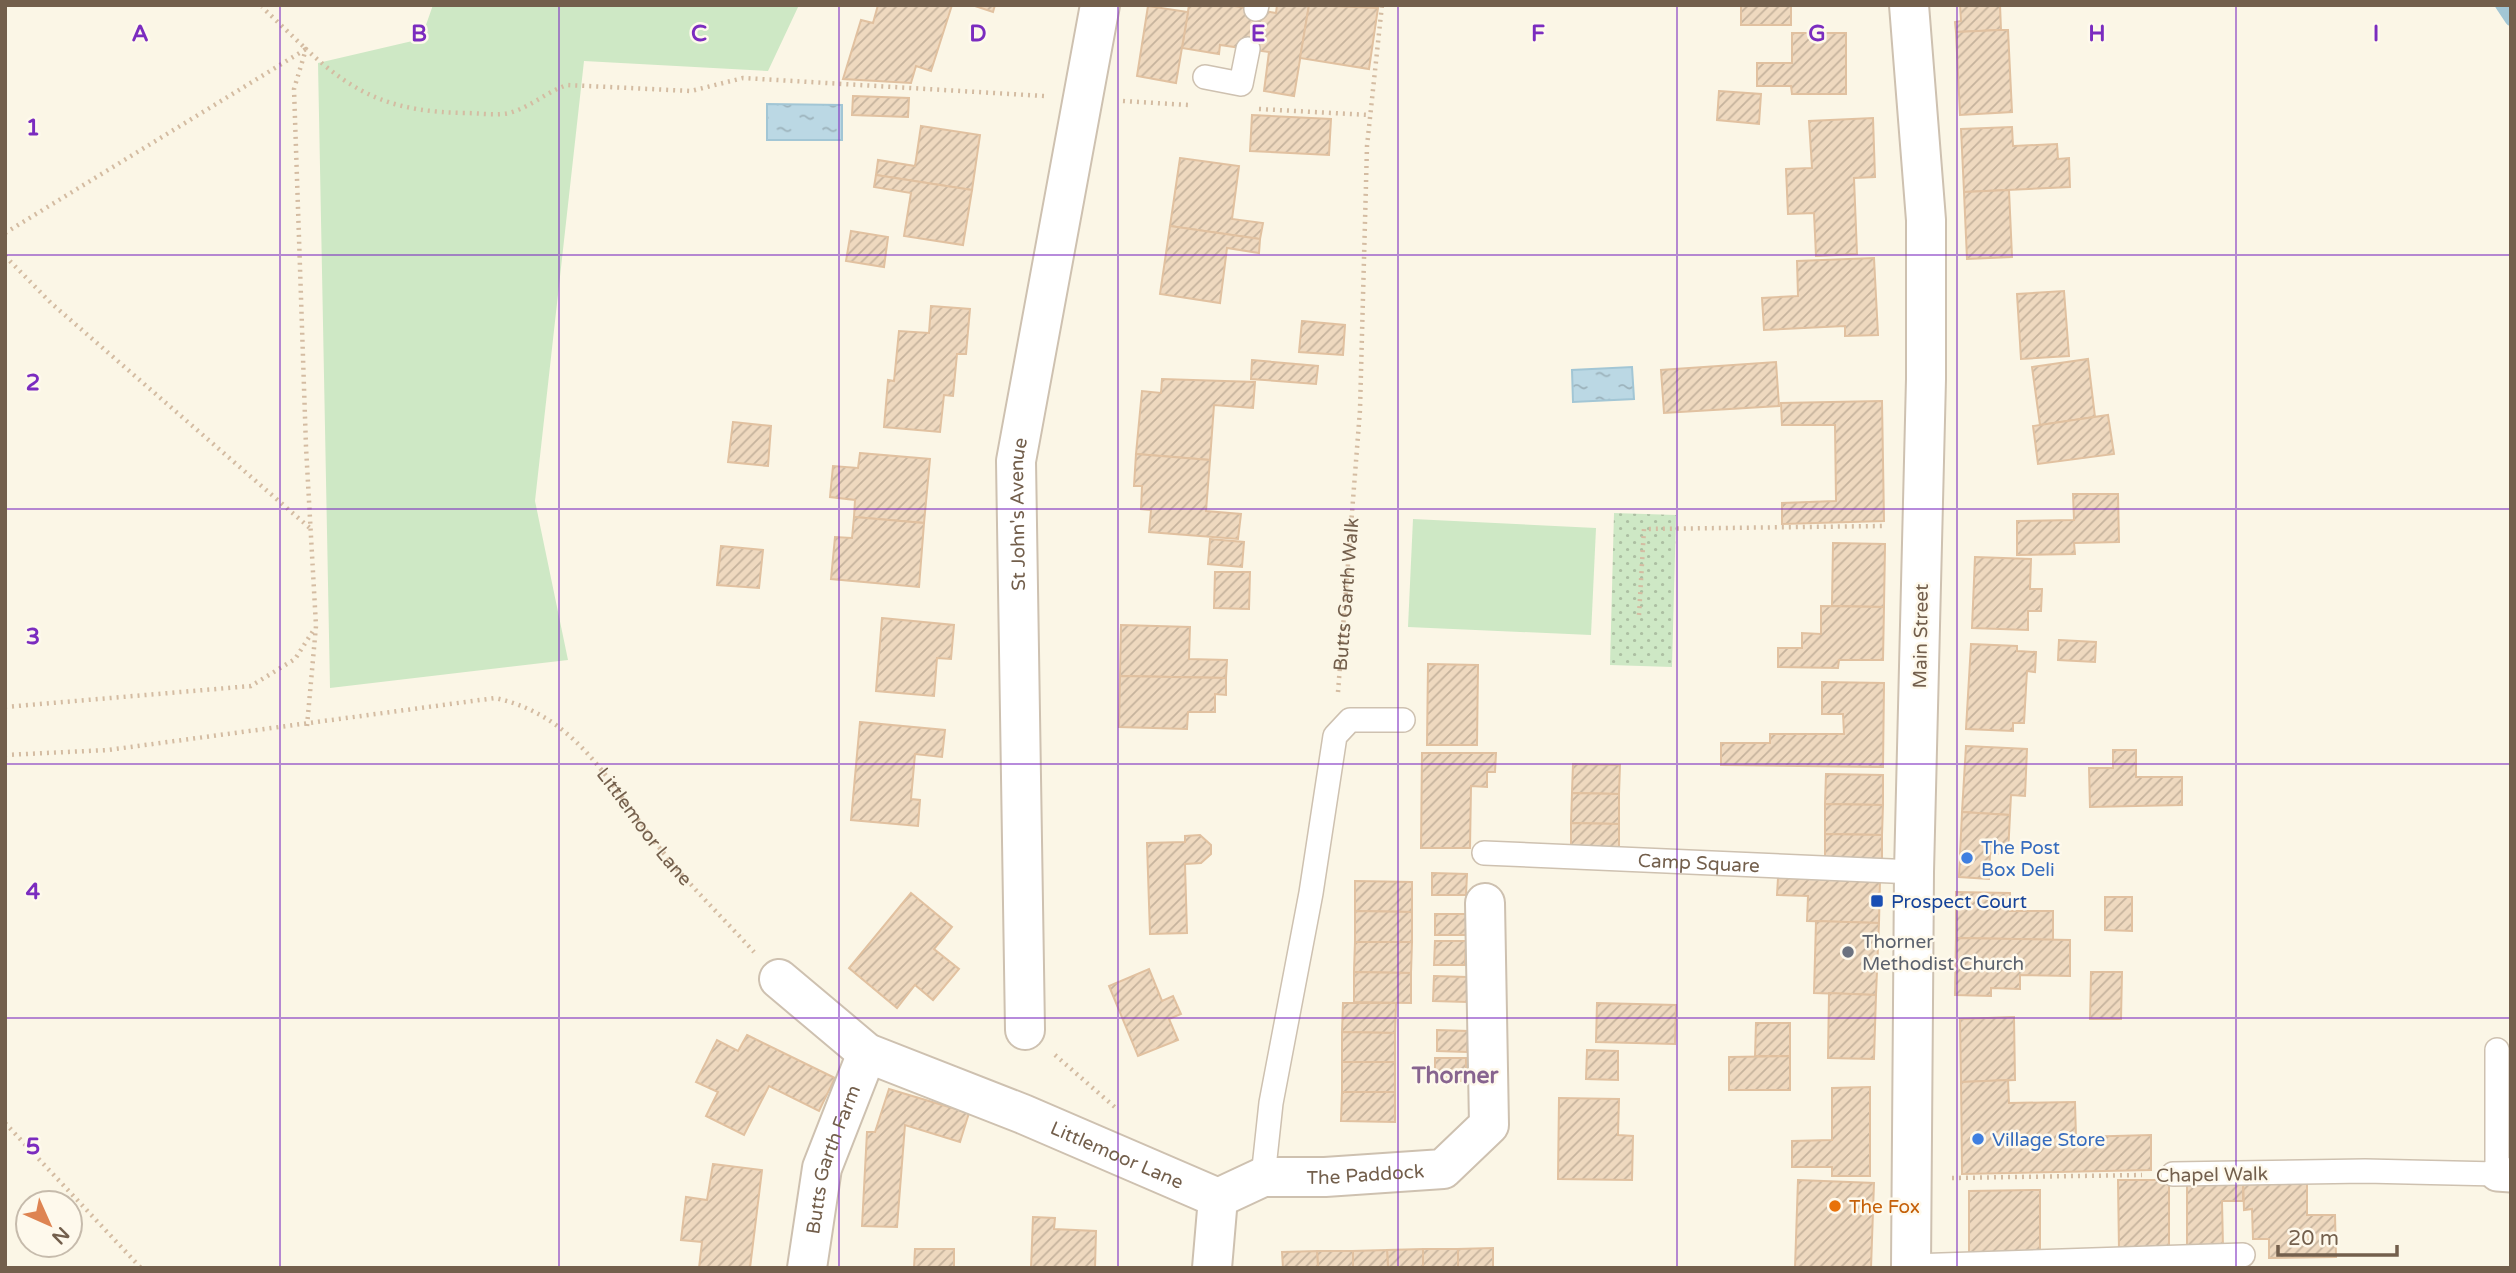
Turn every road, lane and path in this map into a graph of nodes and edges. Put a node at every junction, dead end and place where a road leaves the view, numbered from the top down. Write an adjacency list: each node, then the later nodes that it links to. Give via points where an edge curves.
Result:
1 (1100, 5): 8 (street, St John's Avenue)
2 (1382, 5): 11 (path, Butts Garth Walk)
3 (1909, 5): 14 (street, Main Street, via 1926,220)
4 (262, 6): 5 (path)
5 (306, 49): 8 (path, via 337,78 392,106 450,113 506,114 567,85 691,91 743,78); 12 (path); 15 (path, via 294,89)
6 (1248, 49): 7 (lane, via 1241,84)
7 (1205, 77)
8 (1081, 99): 9 (path); 27 (street, St John's Avenue, via 1016,461)
9 (1191, 105)
10 (1246, 108): 11 (path)
11 (1370, 115): 21 (path, Butts Garth Walk, via 1360,410)
12 (5, 233)
13 (5, 256): 15 (path, via 51,303)
14 (1922, 525): 16 (path, via 1644,529); 24 (street, Main Street)
15 (312, 529): 17 (path)
16 (1639, 615)
17 (316, 626): 18 (path, via 295,659 251,686); 20 (path)
18 (5, 707)
19 (1402, 720): 21 (lane, via 1350,720)
20 (307, 726): 22 (path, Littlemoor Lane, via 108,750); 26 (path, Littlemoor Lane, via 495,698 543,714 582,747 667,857)
21 (1335, 736): 33 (lane, via 1271,1103)
22 (5, 755)
23 (1484, 853): 24 (lane, Camp Square)
24 (1914, 872): 34 (street, Main Street)
25 (1485, 903): 33 (street, The Paddock, via 1489,1125 1443,1168)
26 (779, 979): 29 (street, Littlemoor Lane)
27 (1025, 1030)
28 (2497, 1050): 32 (lane)
29 (867, 1053): 35 (street, Littlemoor Lane); 39 (street, Butts Garth Farm, via 822,1168)
30 (5, 1123): 38 (path)
31 (2173, 1174): 32 (lane, Chapel Walk, via 2365,1171); 34 (path, Chapel Walk)
32 (2504, 1175)
33 (1264, 1177): 35 (street, The Paddock)
34 (1912, 1179): 37 (street, Main Street)
35 (1218, 1198): 40 (street)
36 (2243, 1255): 37 (lane)
37 (1911, 1267)
38 (141, 1268)
39 (807, 1268)
40 (1212, 1268)

